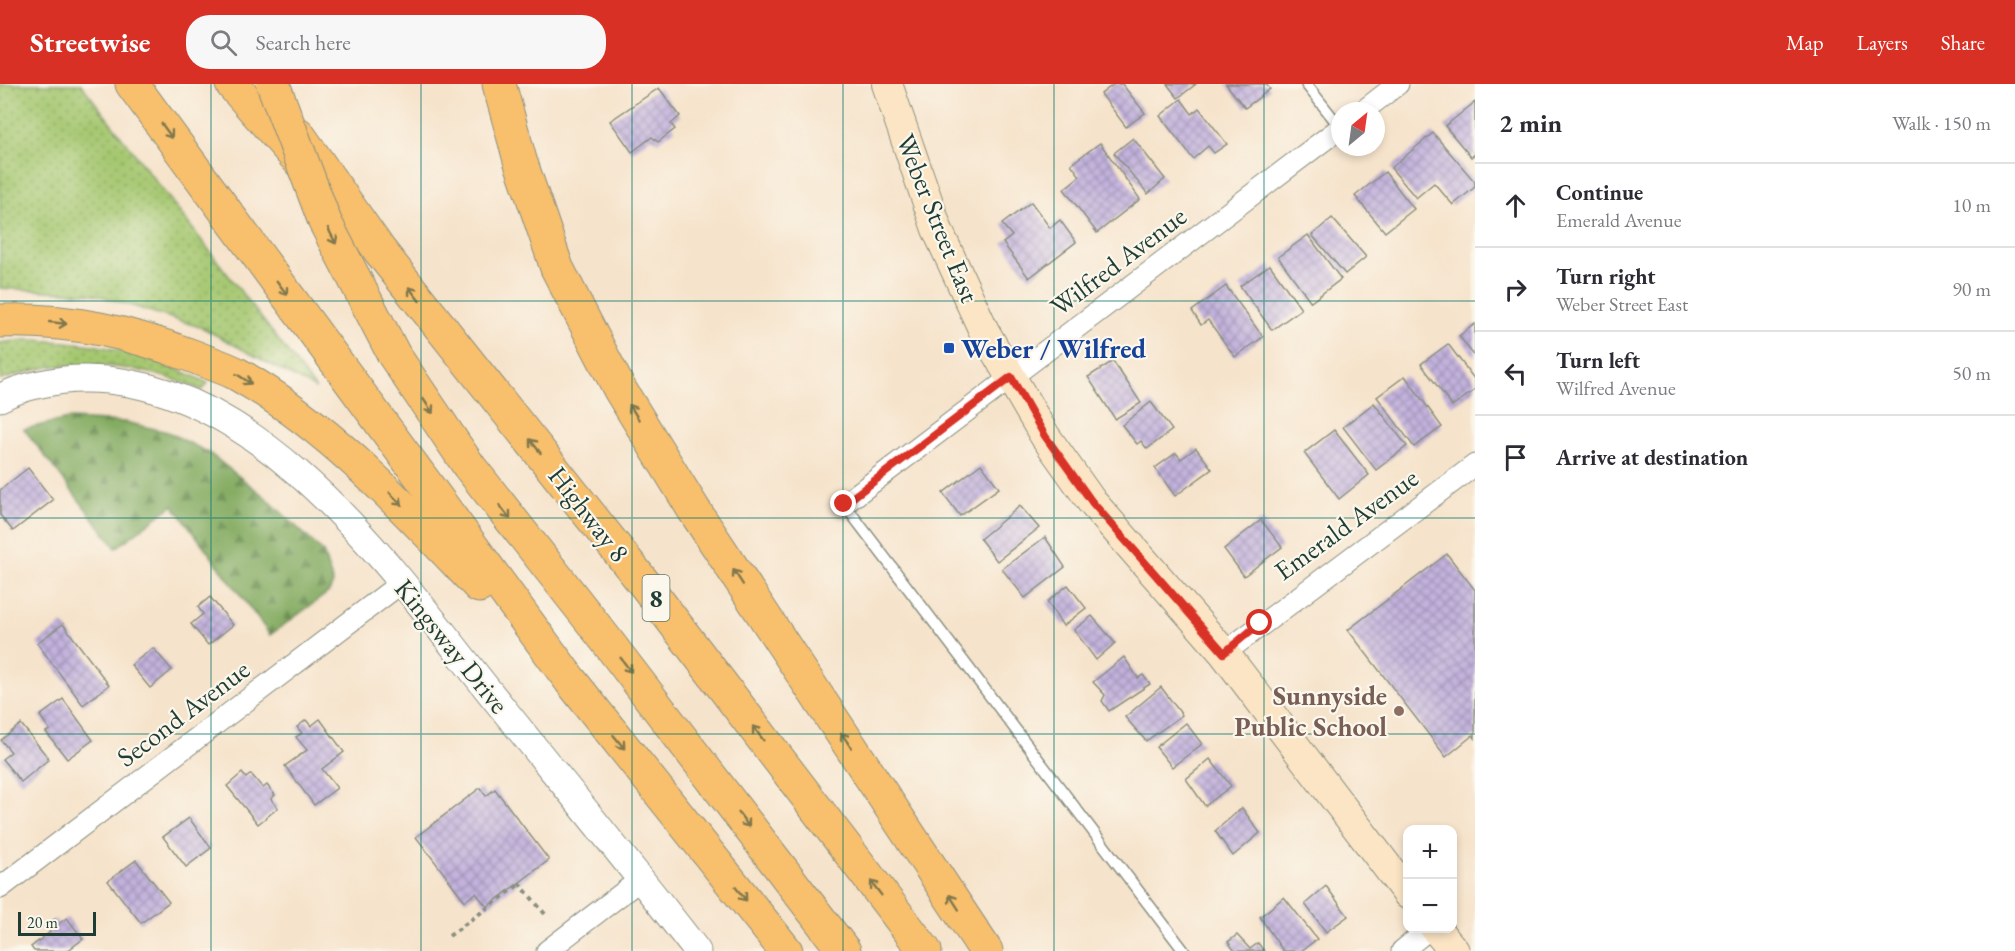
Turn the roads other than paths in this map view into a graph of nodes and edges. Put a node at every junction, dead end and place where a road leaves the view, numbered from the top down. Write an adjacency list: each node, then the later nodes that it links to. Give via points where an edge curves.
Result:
1 (132, 84): 20 (highway, one-way to 20)
2 (232, 84): 12 (highway)
3 (262, 84): 12 (highway)
4 (273, 84): 29 (highway, one-way to 29, bridge, via 336,243 394,355 469,466)
5 (500, 84): 31 (highway, one-way to 5, via 694,510 618,388 557,268 520,160)
6 (887, 84): 14 (main road, Weber Street East, via 938,229 984,331)
7 (1306, 84): 10 (lane)
8 (1398, 84): 9 (street)
9 (1375, 102)
10 (1331, 116)
11 (1331, 135): 14 (street, Wilfred Avenue)
12 (380, 251): 30 (highway, Highway 8 / 8, one-way to 12, via 647,587)
13 (0, 321): 20 (highway, one-way to 20, via 36,320 104,328 236,373 309,422 393,496)
14 (1011, 377): 17 (street, Wilfred Avenue); 19 (main road, Weber Street East, via 1045,436 1092,502)
15 (0, 398): 18 (street, Kingsway Drive, via 62,379 114,379 163,390 216,414 261,443 317,488)
16 (1475, 465): 19 (street, Emerald Avenue)
17 (844, 504): 32 (lane)
18 (401, 583): 21 (street, Kingsway Drive); 22 (street, Second Avenue)
19 (1224, 653): 23 (main road, Weber Street East)
20 (570, 680): 28 (highway, one-way to 28)
21 (641, 879): 26 (street); 27 (street, Kingsway Drive)
22 (0, 888)
23 (1403, 889)
24 (1424, 933): 33 (street)
25 (1439, 933): 34 (main road)
26 (548, 951)
27 (697, 951)
28 (786, 951)
29 (844, 951)
30 (924, 951)
31 (986, 951)
32 (1184, 951)
33 (1402, 951)
34 (1454, 951)

